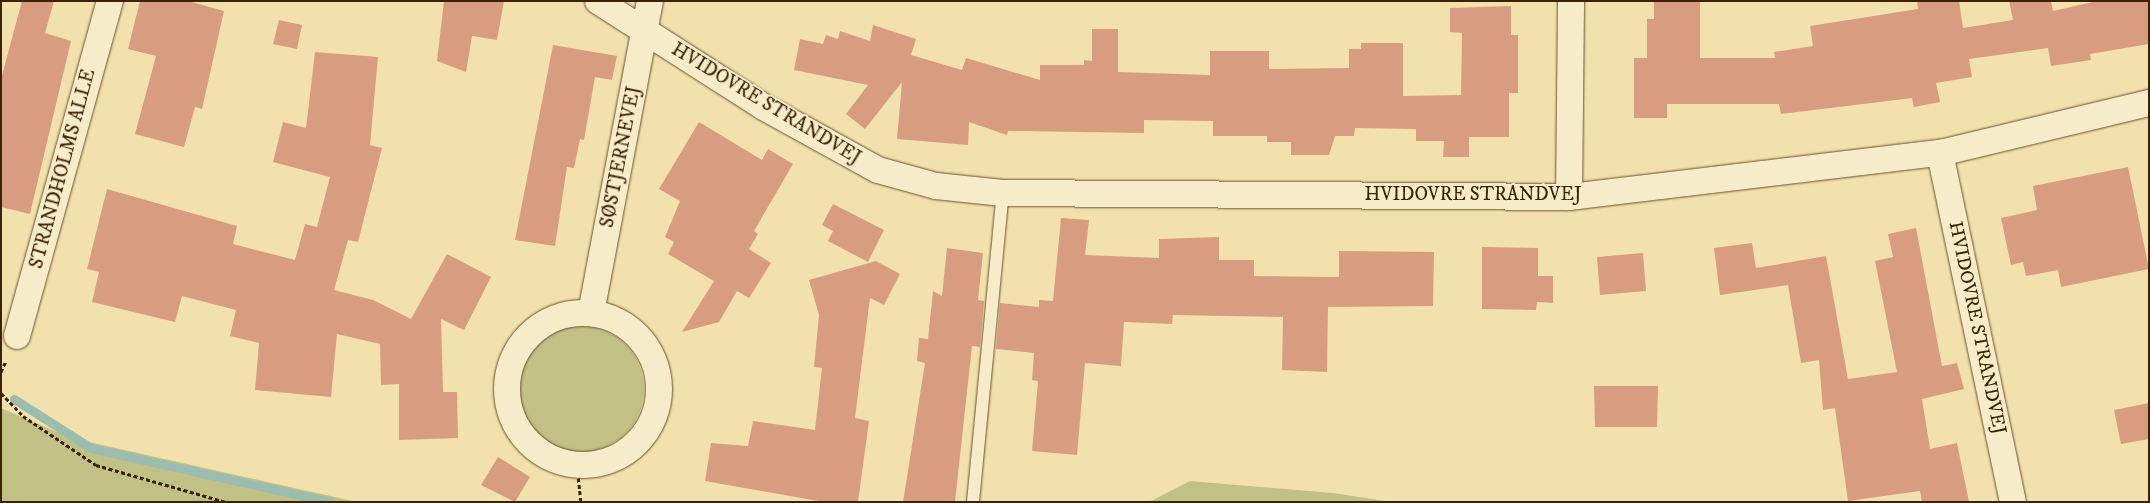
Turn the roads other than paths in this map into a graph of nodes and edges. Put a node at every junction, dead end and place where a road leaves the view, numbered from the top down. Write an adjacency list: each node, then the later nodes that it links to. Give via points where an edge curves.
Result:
1 (110, 1): 11 (street, STRANDHOLMS ALLE)
2 (598, 1): 5 (street, HVIDOVRE STRANDVEJ)
3 (650, 1): 5 (street, SØSTJERNEVEJ)
4 (1571, 1): 9 (street)
5 (644, 31): 8 (street, HVIDOVRE STRANDVEJ, via 762,106 878,170 936,186); 10 (street, SØSTJERNEVEJ)
6 (2149, 103): 7 (street, HVIDOVRE STRANDVEJ)
7 (1940, 153): 9 (street, HVIDOVRE STRANDVEJ); 13 (street, HVIDOVRE STRANDVEJ)
8 (1003, 193): 9 (street, HVIDOVRE STRANDVEJ); 12 (lane)
9 (1569, 197)
10 (591, 313): 10 (street, via 567,314 544,323 517,352 507,382 511,413 533,447 554,459 577,465 601,463 624,454 642,438 654,417 659,394 651,357 634,332)
11 (17, 336)
12 (973, 502)
13 (2013, 502)

